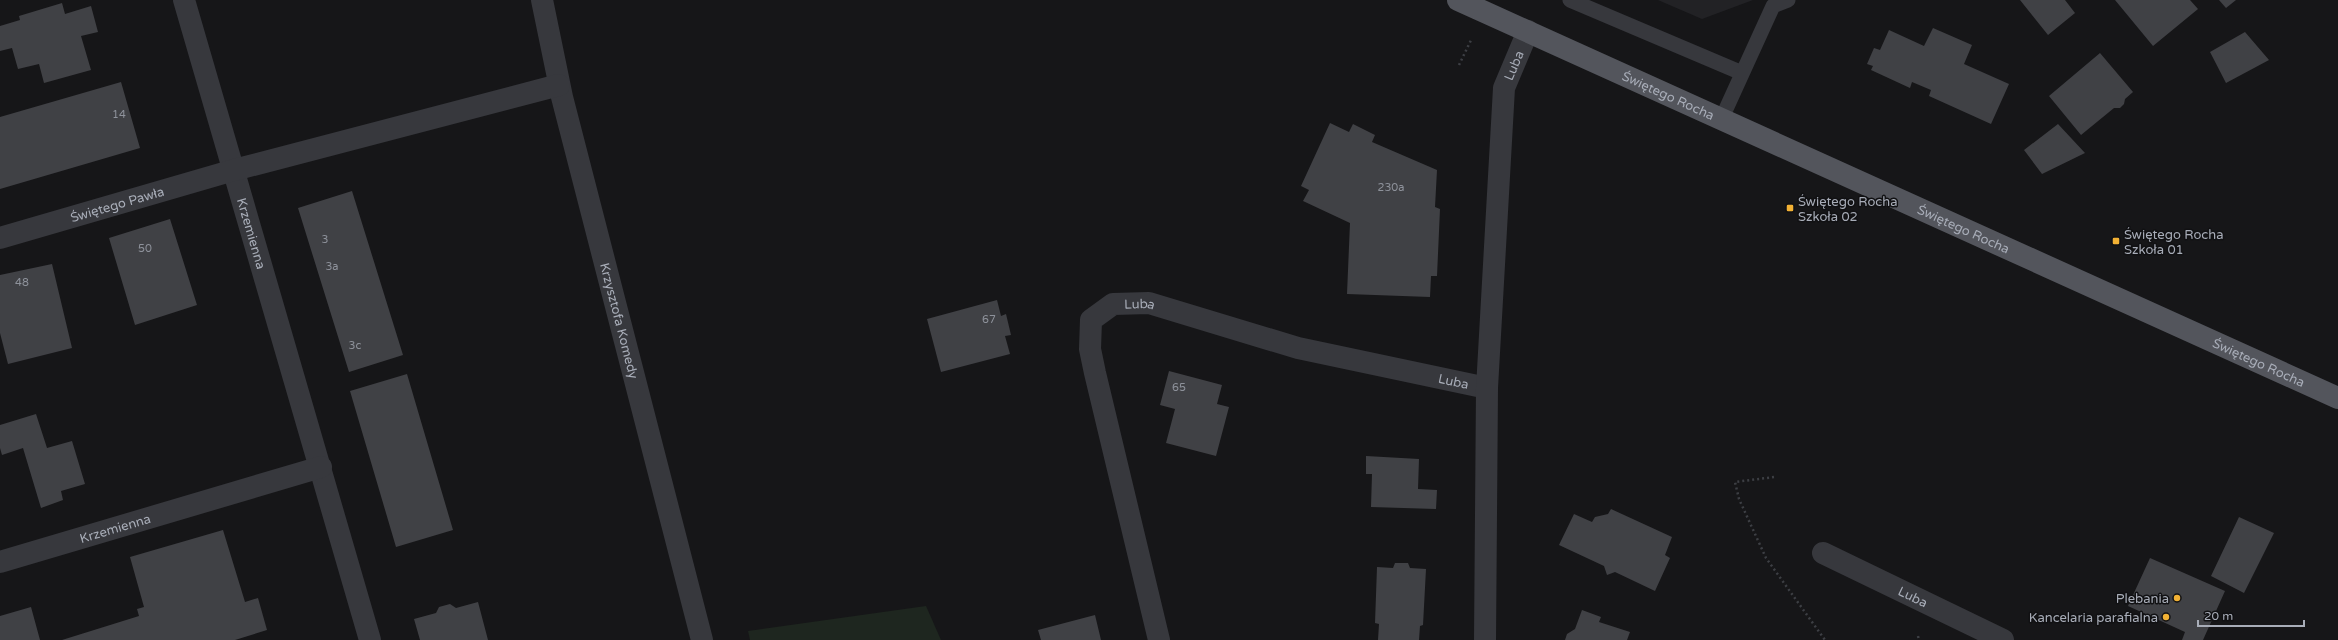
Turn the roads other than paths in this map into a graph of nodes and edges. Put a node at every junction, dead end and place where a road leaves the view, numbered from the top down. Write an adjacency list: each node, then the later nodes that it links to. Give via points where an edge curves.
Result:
1 (184, 0): 10 (street, Krzemienna)
2 (542, 0): 8 (street, Krzysztofa Komedy)
3 (1458, 0): 6 (main road, Świętego Rocha)
4 (1570, 0): 7 (lane)
5 (1788, 0): 7 (lane, via 1772,6)
6 (1528, 31): 9 (main road, Świętego Rocha); 12 (street, Luba, via 1504,88)
7 (1742, 73): 9 (lane)
8 (559, 85): 10 (street, Świętego Pawła); 18 (street, Krzysztofa Komedy)
9 (1721, 120): 13 (main road, Świętego Rocha)
10 (234, 170): 11 (street, Świętego Pawła); 14 (street, Krzemienna)
11 (0, 238)
12 (1487, 388): 19 (street, Luba, via 1298,348 1149,303 1113,304 1091,320 1090,349 1094,373); 20 (street, Luba)
13 (2338, 398)
14 (321, 467): 16 (street, Krzemienna); 17 (street, Krzemienna)
15 (1823, 553): 21 (street, Luba)
16 (0, 562)
17 (370, 640)
18 (702, 640)
19 (1159, 640)
20 (1485, 640)
21 (2002, 640)

